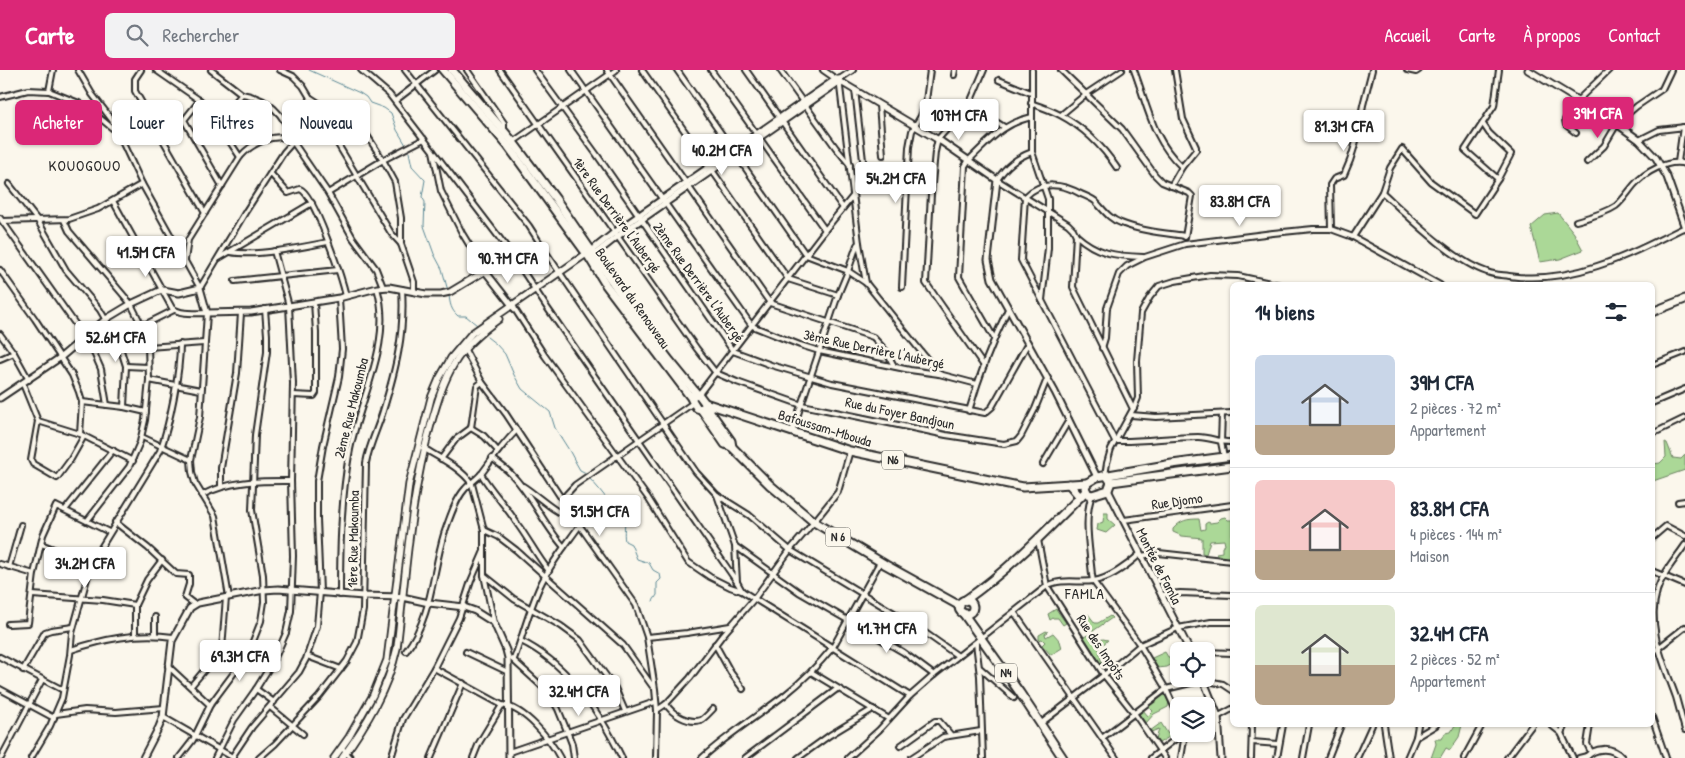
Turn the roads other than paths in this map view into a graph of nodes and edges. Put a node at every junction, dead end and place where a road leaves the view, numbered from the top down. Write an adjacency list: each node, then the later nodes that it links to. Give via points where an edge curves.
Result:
1 (53, 70): 43 (street)
2 (78, 70): 63 (street)
3 (141, 70): 121 (street, via 135,79 135,91)
4 (156, 70): 50 (street)
5 (211, 70): 46 (street, 2ème Rue Makoumba)
6 (280, 70): 49 (street, via 299,80)
7 (361, 70): 53 (street)
8 (405, 70): 41 (street)
9 (434, 70): 41 (street)
10 (443, 70): 80 (highway, Boulevard du Renouveau)
11 (452, 70): 72 (highway, Boulevard du Renouveau)
12 (467, 70): 72 (street, via 504,123)
13 (500, 70): 65 (street, 1ère Rue Derrière l'Aubergé)
14 (535, 70): 58 (street, 2ème Rue Derrière l'Aubergé)
15 (571, 70): 44 (street)
16 (616, 70): 38 (street)
17 (642, 70): 100 (street)
18 (677, 70): 88 (street)
19 (711, 70): 76 (street)
20 (746, 70): 64 (street)
21 (780, 70): 54 (street)
22 (823, 70): 40 (street)
23 (852, 70): 40 (street)
24 (930, 70): 68 (street, via 926,101)
25 (984, 70): 56 (street)
26 (1032, 70): 45 (street)
27 (1062, 70): 47 (street)
28 (1122, 70): 47 (street)
29 (1134, 70): 97 (street, via 1150,120 1162,144)
30 (1175, 70): 97 (street, via 1183,119 1196,148)
31 (1372, 70): 128 (street, via 1356,147 1344,174 1334,179 1330,186)
32 (1407, 70): 33 (street)
33 (1419, 70)
34 (1499, 70): 66 (street, via 1494,106)
35 (1528, 70): 52 (street)
36 (1608, 70): 52 (street)
37 (1671, 70): 67 (street, via 1662,89)
38 (608, 72): 44 (street); 108 (street)
39 (999, 80): 45 (street)
40 (839, 81): 42 (street); 54 (street); 96 (street)
41 (417, 84): 53 (street); 151 (street, via 529,226)
42 (855, 90): 57 (street); 103 (street)
43 (48, 91): 48 (street, via 28,90); 69 (street, via 78,103)
44 (585, 91): 58 (street); 117 (street)
45 (1032, 93): 55 (street)
46 (242, 94): 51 (street); 61 (street, 2ème Rue Makoumba, via 261,100)
47 (1086, 94): 60 (street); 110 (street, via 1122,129 1155,175)
48 (0, 97)
49 (310, 97): 91 (street, via 332,111 355,117); 102 (street)
50 (200, 100)
51 (237, 100)
52 (1578, 100): 67 (street); 73 (street, via 1565,120)
53 (395, 102): 77 (street)
54 (805, 104): 64 (street); 96 (street)
55 (1032, 104): 60 (street); 62 (street)
56 (969, 105): 70 (street); 78 (street)
57 (879, 106): 68 (street); 89 (street)
58 (563, 108): 65 (street); 122 (street, 2ème Rue Derrière l'Aubergé)
59 (193, 109): 74 (street, via 184,120)
60 (1061, 115): 99 (street, via 1101,146)
61 (282, 117)
62 (1032, 117): 70 (street); 87 (street)
63 (112, 120)
64 (781, 120): 76 (street); 119 (street)
65 (538, 123): 80 (street); 130 (street, 1ère Rue Derrière l'Aubergé)
66 (1483, 124): 104 (street, via 1511,154); 104 (street, via 1465,150)
67 (1617, 124): 79 (street); 93 (street, via 1604,146)
68 (914, 126): 78 (street); 158 (street, via 906,191)
69 (112, 127)
70 (1004, 127): 92 (street)
71 (1684, 127): 79 (street, via 1659,130); 94 (street)
72 (504, 131): 80 (highway, Boulevard du Renouveau)
73 (1576, 134)
74 (193, 136)
75 (282, 137): 90 (street, via 259,143)
76 (758, 137): 88 (street); 129 (street)
77 (424, 139): 86 (street); 91 (street)
78 (938, 139): 92 (street); 204 (street, via 926,284)
79 (1639, 140): 98 (street)
80 (510, 144): 142 (highway, Boulevard du Renouveau)
81 (124, 145): 107 (street)
82 (198, 145): 109 (street)
83 (232, 145): 90 (street)
84 (289, 145): 101 (street)
85 (295, 145): 113 (street, 2ème Rue Makoumba)
86 (433, 151): 149 (street, via 441,191); 163 (street)
87 (1032, 152): 105 (street, via 1014,160); 111 (street)
88 (734, 153): 100 (street); 143 (street)
89 (883, 155)
90 (240, 157): 109 (street)
91 (383, 160): 102 (street); 137 (street, via 397,188)
92 (969, 160): 105 (street); 188 (street, via 965,166 959,277)
93 (1587, 162)
94 (1678, 162): 95 (street); 98 (street)
95 (1685, 164)
96 (850, 165): 114 (street)
97 (1182, 167): 110 (street)
98 (1662, 167): 126 (street, via 1640,178 1614,207); 127 (street)
99 (1116, 168)
100 (711, 169): 108 (street); 153 (street)
101 (271, 174): 118 (street, via 288,193 300,188 304,190); 145 (street)
102 (357, 176): 113 (street); 137 (street)
103 (865, 178)
104 (1498, 179): 112 (street, via 1475,214 1431,182 1402,149 1390,168)
105 (997, 180): 115 (street); 175 (street, via 989,269)
106 (10, 184): 125 (street)
107 (142, 184): 116 (street); 139 (street)
108 (688, 185): 117 (street); 171 (street)
109 (222, 186): 121 (street)
110 (1171, 186): 132 (street, via 1192,196)
111 (1045, 187): 115 (street); 120 (street); 132 (street, via 1058,184 1068,187 1094,200 1119,223)
112 (1382, 192): 127 (street, via 1467,262 1486,272 1523,278 1544,278 1579,271 1638,250); 133 (street)
113 (328, 193): 160 (street, 2ème Rue Makoumba, via 376,269)
114 (853, 196): 119 (street); 136 (street)
115 (1025, 197): 120 (street); 168 (street, via 1021,260)
116 (113, 200): 124 (street, via 91,212); 162 (street)
117 (664, 202): 122 (street); 185 (street)
118 (312, 203): 135 (street); 141 (street)
119 (843, 208): 129 (street)
120 (1049, 213): 131 (street, via 1068,224); 168 (street)
121 (205, 214): 134 (street)
122 (640, 218): 130 (street); 195 (street, 2ème Rue Derrière l'Aubergé)
123 (1, 220): 125 (street); 187 (street)
124 (64, 220): 125 (street); 172 (street, via 69,231)
125 (38, 221): 182 (street, via 66,270)
126 (1576, 221)
127 (1685, 227)
128 (1331, 229): 133 (street); 138 (street)
129 (824, 230): 143 (street)
130 (616, 234): 142 (street); 206 (street, 1ère Rue Derrière l'Aubergé)
131 (1076, 235): 144 (street, via 1098,251); 194 (street, via 1073,287)
132 (1185, 236): 138 (street)
133 (1353, 237): 156 (street)
134 (188, 240): 139 (street); 146 (street)
135 (328, 242): 140 (street); 148 (street)
136 (860, 243): 150 (street); 157 (street)
137 (401, 244): 164 (street, via 414,282)
138 (1185, 244): 144 (street)
139 (176, 246): 146 (street)
140 (274, 251): 141 (street); 152 (street)
141 (231, 252): 145 (street)
142 (590, 254): 151 (main road); 220 (highway, Boulevard du Renouveau, via 615,293)
143 (806, 254): 150 (street); 153 (street)
144 (1145, 257): 194 (street, via 1126,266 1114,284)
145 (217, 259): 159 (street)
146 (185, 260): 159 (street)
147 (0, 270): 199 (street)
148 (338, 270): 152 (street); 166 (street)
149 (485, 270): 164 (street, via 448,292 432,295); 174 (street)
150 (848, 271): 157 (street); 165 (street)
151 (561, 274): 163 (main road); 236 (street)
152 (281, 278): 154 (street); 173 (street)
153 (788, 279): 165 (street); 171 (street)
154 (235, 281)
155 (1266, 282): 227 (street, via 1210,275 1159,286 1141,313 1138,398)
156 (1435, 282)
157 (866, 283): 207 (street)
158 (902, 287)
159 (200, 288): 162 (street, via 179,294); 179 (street)
160 (380, 288): 161 (street); 166 (street); 328 (street, 2ème Rue Makoumba, via 380,332 374,369 349,454 342,518)
161 (402, 289): 164 (street); 330 (street, 1ère Rue Makoumba, via 400,348 366,463)
162 (163, 290): 172 (street); 176 (street)
163 (537, 290): 174 (main road); 243 (street)
164 (414, 292)
165 (838, 295): 183 (street)
166 (346, 296): 167 (street)
167 (339, 298): 169 (street); 324 (street, via 342,349 339,377 317,481)
168 (1042, 300): 244 (street)
169 (314, 302): 173 (street); 218 (street, via 316,393 314,396)
170 (1683, 302): 178 (highway); 181 (highway)
171 (770, 303): 183 (street); 185 (street)
172 (131, 304): 182 (street); 184 (street)
173 (289, 306): 177 (street); 218 (street)
174 (514, 307): 193 (main road); 252 (street)
175 (1008, 309): 188 (street); 191 (street)
176 (174, 310): 179 (street); 184 (street)
177 (265, 310): 180 (street); 269 (street, via 266,352 255,435)
178 (1655, 311)
179 (207, 312): 180 (street); 189 (street)
180 (241, 312): 274 (street, via 237,373)
181 (1655, 316)
182 (106, 319): 187 (street); 202 (street, via 120,344)
183 (829, 322): 196 (street); 203 (street, via 873,337)
184 (142, 326): 192 (street)
185 (752, 326): 195 (street); 196 (street, 3ème Rue Derrière l'Aubergé)
186 (0, 334): 198 (street)
187 (85, 337): 199 (street); 223 (street, via 101,370)
188 (994, 338): 204 (street)
189 (204, 343): 190 (street); 216 (street)
190 (180, 344): 192 (street); 214 (street)
191 (1028, 344): 211 (street); 228 (street, 2ème Rue Derrière l'Aubergé, via 990,410 985,413)
192 (148, 347): 205 (street)
193 (463, 347): 212 (street); 248 (main road, via 447,377)
194 (1102, 348): 227 (street)
195 (733, 351): 206 (street); 208 (street, 2ème Rue Derrière l'Aubergé)
196 (819, 351): 203 (street, 3ème Rue Derrière l'Aubergé); 208 (street)
197 (1685, 352): 201 (street)
198 (14, 353): 200 (street); 209 (street)
199 (61, 357): 209 (street); 221 (street)
200 (0, 359)
201 (1655, 364)
202 (126, 366): 205 (street); 226 (street)
203 (894, 366): 207 (street, 3ème Rue Derrière l'Aubergé)
204 (984, 366): 215 (street)
205 (148, 367): 210 (street)
206 (716, 373): 220 (street); 224 (street, Rue du Foyer Bandjoun)
207 (939, 374): 215 (street, 3ème Rue Derrière l'Aubergé)
208 (810, 377): 224 (street); 228 (street, 2ème Rue Derrière l'Aubergé)
209 (29, 380): 213 (street)
210 (149, 380): 214 (street); 229 (street)
211 (1047, 380): 224 (street, Rue du Foyer Bandjoun, via 1022,436 1004,444); 234 (street)
212 (482, 382): 237 (street, via 477,386); 238 (street)
213 (23, 384): 219 (street); 235 (street)
214 (175, 384): 216 (street); 247 (street)
215 (977, 384): 228 (street)
216 (201, 390): 258 (street, via 200,417)
217 (1685, 390): 222 (street)
218 (293, 395): 268 (street)
219 (0, 398)
220 (695, 398): 225 (highway, Boulevard du Renouveau); 236 (street)
221 (82, 402): 223 (street); 241 (street)
222 (1655, 402)
223 (107, 405): 226 (street)
224 (802, 405): 239 (street)
225 (704, 406): 239 (highway, Bafoussam-Mbouda / N6); 289 (highway, N 6, via 725,444)
226 (124, 407): 229 (street)
227 (1134, 409): 232 (street)
228 (969, 411)
229 (146, 412): 242 (street)
230 (1230, 413): 231 (street)
231 (1222, 414): 232 (street); 245 (street)
232 (1131, 415): 244 (street)
233 (1685, 418): 240 (street)
234 (1069, 420): 260 (street); 265 (street)
235 (38, 421): 241 (street); 241 (street, via 31,462 56,478)
236 (663, 424): 243 (street); 278 (street, via 696,472)
237 (472, 428): 250 (street); 256 (street, via 456,439)
238 (516, 431): 250 (street); 280 (street)
239 (792, 432): 251 (highway, Bafoussam-Mbouda / N6)
240 (1655, 433)
241 (82, 435): 249 (street)
242 (142, 437): 247 (street); 259 (street)
243 (640, 440): 252 (street); 318 (street)
244 (1115, 440): 245 (street, via 1200,437); 267 (street, via 1107,463)
245 (1221, 442): 246 (street); 254 (street)
246 (1230, 442)
247 (162, 446): 258 (street); 288 (street)
248 (421, 447): 256 (street); 332 (main road, via 409,484); 333 (main road)
249 (113, 450): 259 (street); 284 (street)
250 (498, 450): 255 (street)
251 (850, 451): 272 (highway, Bafoussam-Mbouda / N6, via 1023,487); 289 (street, via 838,492)
252 (617, 456): 280 (street, via 575,485); 323 (street, via 688,562 710,577)
253 (1230, 456): 254 (highway)
254 (1224, 457): 257 (highway)
255 (492, 458): 264 (street); 273 (street)
256 (441, 459): 271 (street)
257 (1213, 459): 262 (highway); 263 (highway)
258 (191, 460): 277 (street, via 192,478)
259 (133, 461): 287 (street)
260 (1043, 464)
261 (1230, 466): 262 (highway)
262 (1215, 468): 266 (highway)
263 (1143, 469): 266 (highway); 267 (highway)
264 (481, 474): 271 (street); 310 (street)
265 (1097, 477): 267 (highway); 270 (highway)
266 (1145, 477): 267 (highway)
267 (1108, 478): 275 (highway)
268 (291, 481): 269 (street); 322 (street)
269 (253, 482): 274 (street); 321 (street, via 253,514)
270 (1087, 483): 272 (highway, Bafoussam-Mbouda / N6); 276 (highway)
271 (472, 484): 292 (street); 337 (street, via 460,496 444,535)
272 (1069, 484): 279 (highway)
273 (521, 485): 285 (street, via 563,515); 300 (street)
274 (221, 486): 277 (street)
275 (1108, 490): 276 (highway); 286 (street, Montée de Famla)
276 (1089, 493): 279 (highway); 317 (street, via 1088,522)
277 (202, 495): 331 (street, via 217,522)
278 (717, 495): 299 (street); 301 (street, via 749,515)
279 (1080, 498): 296 (highway)
280 (562, 499): 285 (street)
281 (1685, 501): 282 (street)
282 (1678, 502)
283 (1230, 505): 286 (street, Rue Djomo)
284 (65, 510): 287 (street); 297 (street, via 58,506 55,508 44,529)
285 (575, 519): 291 (street)
286 (1124, 520): 303 (street, Montée de Famla)
287 (88, 521): 293 (street)
288 (115, 522): 293 (street); 304 (street)
289 (814, 522): 301 (street); 306 (highway, N 6)
290 (21, 525): 309 (street)
291 (580, 525): 300 (street); 357 (street, via 636,605)
292 (484, 530): 302 (street); 315 (street, via 499,537)
293 (109, 532): 308 (street)
294 (1655, 535): 295 (street, via 1666,526)
295 (1685, 536)
296 (1038, 540): 320 (street, Rue des Impôts); 342 (highway, via 983,587)
297 (41, 544): 308 (street); 312 (street)
298 (1685, 545): 316 (street)
299 (735, 546): 313 (street); 318 (street)
300 (564, 547): 310 (street)
301 (790, 550): 313 (street); 325 (street)
302 (484, 551): 314 (street); 340 (street)
303 (1140, 555): 305 (street); 317 (street); 326 (street, Montée de Famla)
304 (162, 560): 338 (street, via 176,574 190,575 185,597); 339 (street, via 147,580)
305 (1230, 561)
306 (880, 562): 325 (street); 342 (highway, N 6)
307 (0, 564): 309 (street)
308 (91, 564): 334 (street)
309 (9, 567): 312 (street)
310 (549, 570): 315 (street)
311 (1655, 572): 316 (street)
312 (34, 574): 327 (street)
313 (772, 574): 335 (street); 345 (street)
314 (484, 575): 341 (street); 347 (street)
315 (546, 576): 341 (street); 394 (street, via 623,645)
316 (1664, 576): 319 (street); 336 (street)
317 (1094, 581): 320 (street, via 1054,582); 362 (street)
318 (737, 582): 323 (street)
319 (1685, 585)
320 (1047, 586): 343 (street); 384 (street, Rue des Impôts)
321 (264, 590): 322 (street); 331 (street); 407 (street, via 261,622 254,643)
322 (292, 590): 324 (street); 393 (street, via 286,633)
323 (742, 591): 335 (street)
324 (320, 592): 328 (street); 371 (street, via 319,615)
325 (863, 594): 345 (street); 372 (street)
326 (1161, 594): 329 (street); 351 (street, Montée de Famla)
327 (32, 595): 334 (street); 348 (street, via 28,623)
328 (340, 595): 330 (street)
329 (1230, 595)
330 (363, 596): 332 (street); 379 (street, 1ère Rue Makoumba, via 359,636)
331 (228, 597): 338 (street); 388 (street, via 222,649)
332 (395, 597): 333 (street); 455 (main road, via 389,647 379,683)
333 (402, 597): 337 (street); 455 (main road, via 397,648 387,683 374,709)
334 (80, 598): 339 (street); 350 (street)
335 (754, 600): 349 (street); 363 (street)
336 (1655, 600)
337 (428, 603): 340 (street); 367 (street, via 419,630)
338 (194, 604): 356 (street)
339 (135, 605): 353 (street)
340 (464, 607): 347 (street); 377 (street)
341 (531, 608): 359 (street); 415 (street, via 582,642 615,688)
342 (966, 608): 358 (highway, N4)
343 (1014, 612): 358 (street); 400 (street)
344 (155, 617): 354 (street)
345 (848, 620): 363 (street); 383 (street)
346 (1230, 622): 351 (street)
347 (494, 623): 374 (street)
348 (8, 624)
349 (730, 626): 357 (street); 361 (street)
350 (73, 627): 365 (street); 380 (street, via 45,632)
351 (1178, 628): 360 (street, Montée de Famla); 362 (street)
352 (1685, 628): 364 (street)
353 (135, 635): 354 (street); 365 (street)
354 (155, 635): 356 (street)
355 (1655, 636): 364 (street)
356 (173, 637): 376 (street)
357 (646, 637): 394 (street)
358 (978, 640): 372 (street); 378 (street); 423 (highway, N4)
359 (520, 642): 375 (street); 422 (street, via 542,654 565,673)
360 (1185, 642)
361 (715, 644): 395 (street); 406 (street)
362 (1140, 645): 384 (street); 396 (street)
363 (833, 647): 382 (street); 399 (street)
364 (1658, 648): 366 (street); 439 (street)
365 (70, 650): 398 (street)
366 (1655, 650)
367 (406, 651)
368 (466, 652): 381 (street)
369 (1215, 652): 370 (street)
370 (1230, 653)
371 (307, 656): 379 (street); 403 (street, via 299,672)
372 (958, 656): 383 (street)
373 (0, 657): 380 (street)
374 (508, 658): 375 (street); 381 (street)
375 (514, 659): 440 (street, via 547,691)
376 (168, 666): 388 (street); 410 (street)
377 (434, 668): 387 (street); 471 (street, via 403,720)
378 (980, 668): 401 (street); 441 (street)
379 (341, 669): 424 (street, 1ère Rue Makoumba)
380 (23, 670): 385 (street)
381 (508, 672): 408 (street)
382 (811, 672): 391 (street); 478 (street, via 786,695)
383 (934, 675): 399 (street)
384 (1104, 676): 400 (street); 416 (street, Rue des Impôts)
385 (42, 680): 398 (street); 405 (street)
386 (1215, 682): 397 (street)
387 (462, 683): 408 (street); 472 (street)
388 (191, 686): 407 (street)
389 (1173, 687): 396 (street)
390 (1206, 687): 418 (street)
391 (837, 688): 412 (street); 479 (street)
392 (0, 689): 405 (street)
393 (256, 689): 403 (street); 454 (street, via 234,720)
394 (654, 689): 404 (street)
395 (743, 689)
396 (1166, 689): 402 (street); 416 (street)
397 (1230, 689)
398 (63, 690): 417 (street)
399 (910, 696): 421 (street)
400 (1074, 697): 423 (street); 447 (street)
401 (1014, 698)
402 (1170, 698)
403 (274, 702): 409 (street)
404 (655, 702): 413 (street); 415 (street)
405 (29, 704): 417 (street); 460 (street)
406 (666, 704): 411 (street, via 673,713 693,721 703,719); 413 (street)
407 (210, 705): 444 (street)
408 (504, 705): 448 (street, via 529,718); 458 (street); 473 (street)
409 (270, 707): 424 (street); 466 (street, via 246,734)
410 (164, 708): 417 (street, via 116,712 85,710); 419 (street)
411 (713, 709)
412 (873, 709): 421 (street); 480 (street)
413 (657, 710): 477 (street)
414 (1230, 710): 418 (street)
415 (625, 711): 422 (street)
416 (1134, 713): 447 (street); 456 (street, Rue des Impôts)
417 (55, 716): 461 (street)
418 (1218, 716): 420 (street); 489 (street)
419 (163, 717): 444 (street); 462 (street)
420 (1215, 718)
421 (889, 719): 481 (street)
422 (601, 720): 440 (street); 476 (street)
423 (1040, 721): 484 (highway, N4)
424 (292, 726): 443 (street); 467 (street, 1ère Rue Makoumba)
425 (1655, 726): 502 (street)
426 (1252, 727): 451 (street)
427 (1283, 727): 452 (street)
428 (1309, 727): 492 (street)
429 (1340, 727): 493 (street)
430 (1371, 727): 494 (street)
431 (1384, 727): 495 (street)
432 (1418, 727): 446 (street)
433 (1433, 727): 446 (street)
434 (1481, 727): 497 (street)
435 (1530, 727): 498 (street)
436 (1554, 727): 442 (street)
437 (1564, 727): 442 (street)
438 (1590, 727): 459 (street)
439 (1685, 730)
440 (567, 731): 448 (street); 475 (street)
441 (981, 731): 445 (street); 483 (street)
442 (1561, 733): 499 (street)
443 (303, 734)
444 (195, 735): 454 (street); 457 (street)
445 (951, 735): 453 (street, via 939,721 935,721); 482 (street)
446 (1416, 737): 496 (street)
447 (1102, 738): 485 (street)
448 (547, 739): 458 (street); 474 (street)
449 (1172, 742): 456 (street)
450 (1183, 742): 488 (street)
451 (1252, 742): 452 (street); 490 (street)
452 (1279, 744): 491 (street)
453 (900, 746)
454 (220, 750): 465 (street); 466 (street)
455 (344, 750): 468 (main road); 469 (main road); 470 (street)
456 (1161, 750): 486 (street); 487 (street, Rue des Impôts)
457 (183, 754): 463 (street); 464 (street)
458 (509, 755)
459 (1587, 756): 500 (street); 501 (street, via 1602,749 1612,750)
460 (0, 758)
461 (31, 758)
462 (143, 758)
463 (179, 758)
464 (188, 758)
465 (215, 758)
466 (233, 758)
467 (259, 758)
468 (334, 758)
469 (342, 758)
470 (351, 758)
471 (391, 758)
472 (431, 758)
473 (473, 758)
474 (560, 758)
475 (574, 758)
476 (622, 758)
477 (656, 758)
478 (702, 758)
479 (745, 758)
480 (798, 758)
481 (848, 758)
482 (911, 758)
483 (982, 758)
484 (1065, 758)
485 (1116, 758)
486 (1151, 758)
487 (1165, 758)
488 (1181, 758)
489 (1221, 758)
490 (1251, 758)
491 (1277, 758)
492 (1303, 758)
493 (1328, 758)
494 (1357, 758)
495 (1389, 758)
496 (1407, 758)
497 (1464, 758)
498 (1507, 758)
499 (1573, 758)
500 (1579, 758)
501 (1622, 758)
502 (1666, 758)

